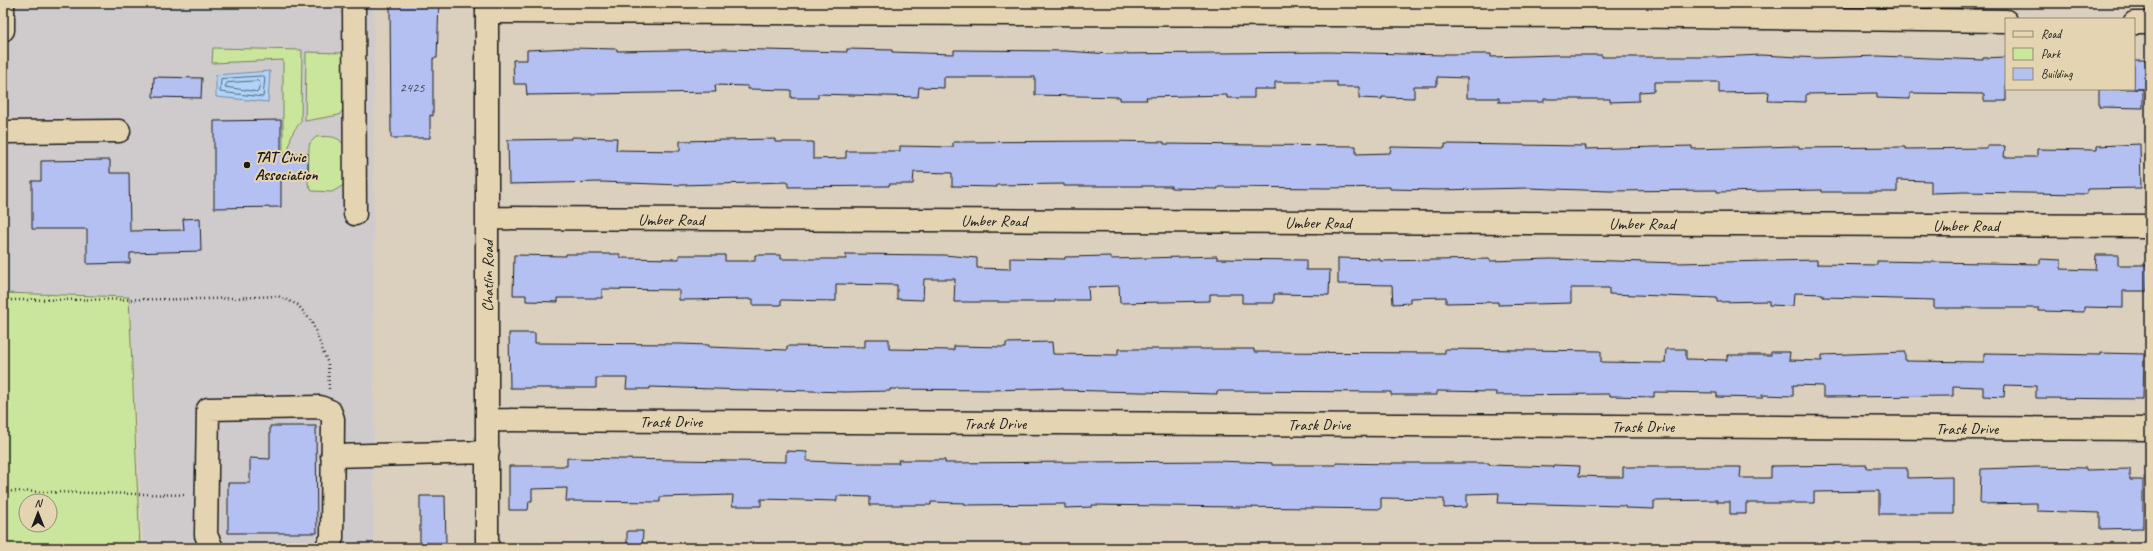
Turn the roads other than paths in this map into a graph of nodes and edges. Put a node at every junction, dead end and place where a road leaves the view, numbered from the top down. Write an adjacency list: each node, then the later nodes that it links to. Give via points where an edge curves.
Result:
1 (3, 3): 8 (street)
2 (354, 3): 11 (street)
3 (487, 8): 4 (street); 12 (street, Chatlin Road)
4 (1599, 10): 5 (street)
5 (2005, 21)
6 (2135, 23): 7 (street)
7 (2150, 23)
8 (3, 30)
9 (119, 131): 10 (street)
10 (3, 132)
11 (355, 214)
12 (487, 218): 13 (street, Umber Road); 14 (street, Chatlin Road)
13 (2150, 226)
14 (488, 420): 15 (street, Trask Drive); 16 (street, Chatlin Road)
15 (2150, 429)
16 (488, 452): 17 (street); 20 (street, Chatlin Road)
17 (332, 456): 18 (street, via 333,419 330,411 320,407 208,409 206,535); 19 (street, via 332,538)
18 (212, 548)
19 (326, 548)
20 (487, 548)

